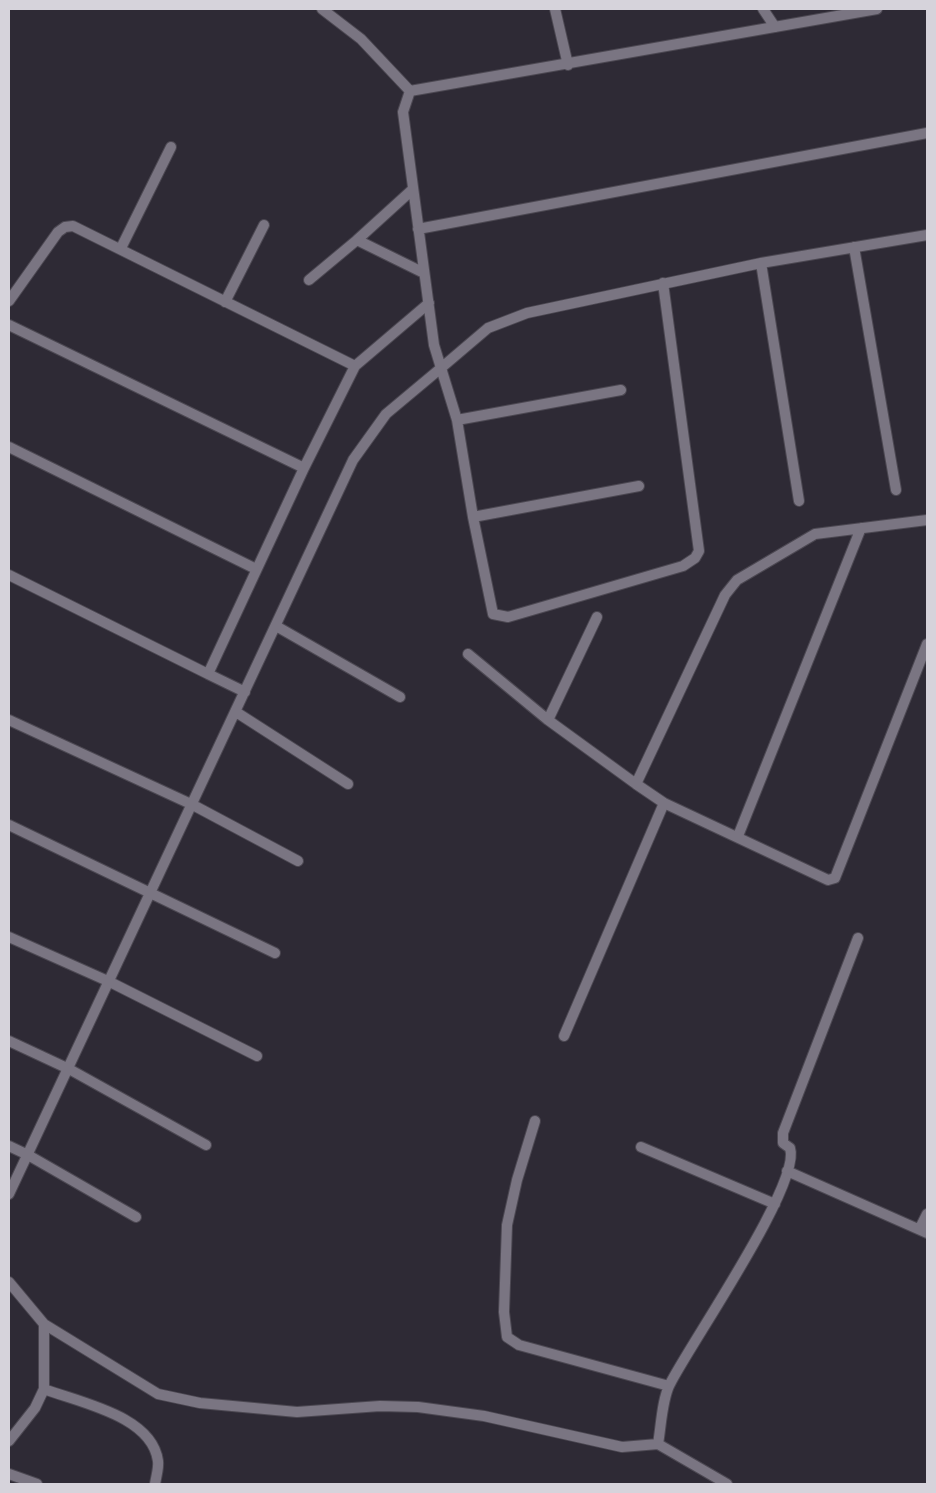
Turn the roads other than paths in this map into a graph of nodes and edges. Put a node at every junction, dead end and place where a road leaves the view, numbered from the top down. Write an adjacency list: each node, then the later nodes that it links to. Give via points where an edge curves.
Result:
1 (322, 9): 7 (street, via 361,39)
2 (555, 9): 6 (street)
3 (763, 9): 5 (street)
4 (877, 9): 5 (street)
5 (775, 27): 6 (street)
6 (568, 65): 7 (street)
7 (410, 91): 10 (street, via 403,112)
8 (927, 133): 12 (street)
9 (172, 147): 16 (street)
10 (412, 190): 12 (street); 14 (street)
11 (264, 225): 22 (street)
12 (418, 229): 18 (street)
13 (927, 235): 15 (street)
14 (357, 240): 18 (street); 19 (street)
15 (854, 246): 17 (street); 32 (street)
16 (121, 248): 21 (street, via 80,228 65,227 58,232); 22 (street)
17 (761, 263): 20 (street); 33 (street)
18 (424, 272): 23 (street)
19 (309, 280)
20 (663, 283): 26 (street, via 527,313 488,328); 34 (street, via 700,542 695,558 683,566 500,617 493,614 490,605)
21 (9, 301)
22 (225, 302): 25 (street)
23 (429, 304): 25 (street); 26 (street, via 434,345)
24 (9, 325): 30 (street)
25 (355, 366): 30 (street)
26 (441, 368): 28 (street); 40 (street, via 386,414 353,460)
27 (621, 390): 28 (street)
28 (457, 420): 34 (street)
29 (9, 447): 37 (street)
30 (304, 468): 37 (street)
31 (639, 486): 34 (street)
32 (896, 490)
33 (799, 501)
34 (473, 517)
35 (927, 520): 36 (street)
36 (860, 528): 50 (street, via 815,534 737,580 725,595); 54 (street)
37 (256, 569): 43 (street)
38 (9, 575): 43 (street)
39 (597, 616): 48 (street)
40 (276, 626): 44 (street); 45 (street)
41 (927, 644): 54 (street, via 834,878 828,880)
42 (468, 654): 48 (street)
43 (208, 674): 44 (street)
44 (244, 692): 46 (street)
45 (400, 697)
46 (236, 712): 49 (street); 52 (street)
47 (9, 720): 52 (street)
48 (548, 720): 50 (street)
49 (348, 784)
50 (636, 784): 51 (street)
51 (664, 802): 54 (street); 61 (street)
52 (193, 805): 55 (street); 56 (street)
53 (9, 825): 56 (street)
54 (738, 836)
55 (298, 861)
56 (152, 892): 59 (street); 60 (street)
57 (9, 937): 60 (street)
58 (858, 938): 70 (street, via 782,1133 783,1143 792,1152)
59 (275, 953)
60 (110, 982): 63 (street); 64 (street)
61 (564, 1036)
62 (9, 1041): 64 (street)
63 (257, 1056)
64 (69, 1068): 66 (street); 69 (street)
65 (535, 1121): 78 (street, via 507,1225 506,1337 519,1345)
66 (206, 1145)
67 (9, 1146): 69 (street)
68 (641, 1146): 72 (street)
69 (28, 1155): 71 (street); 74 (street)
70 (787, 1171): 72 (street); 75 (street)
71 (9, 1194)
72 (775, 1204): 78 (street)
73 (927, 1214): 75 (street)
74 (136, 1217)
75 (923, 1230)
76 (9, 1282): 77 (street)
77 (44, 1324): 79 (street); 81 (street, via 158,1394 200,1403 296,1412 418,1407 484,1416 622,1447)
78 (669, 1386): 81 (street)
79 (44, 1389): 80 (street, via 35,1408); 84 (street, via 138,1427 151,1440 159,1462)
80 (9, 1441)
81 (658, 1444): 85 (street)
82 (9, 1474): 83 (street)
83 (37, 1484)
84 (155, 1484)
85 (728, 1484)

